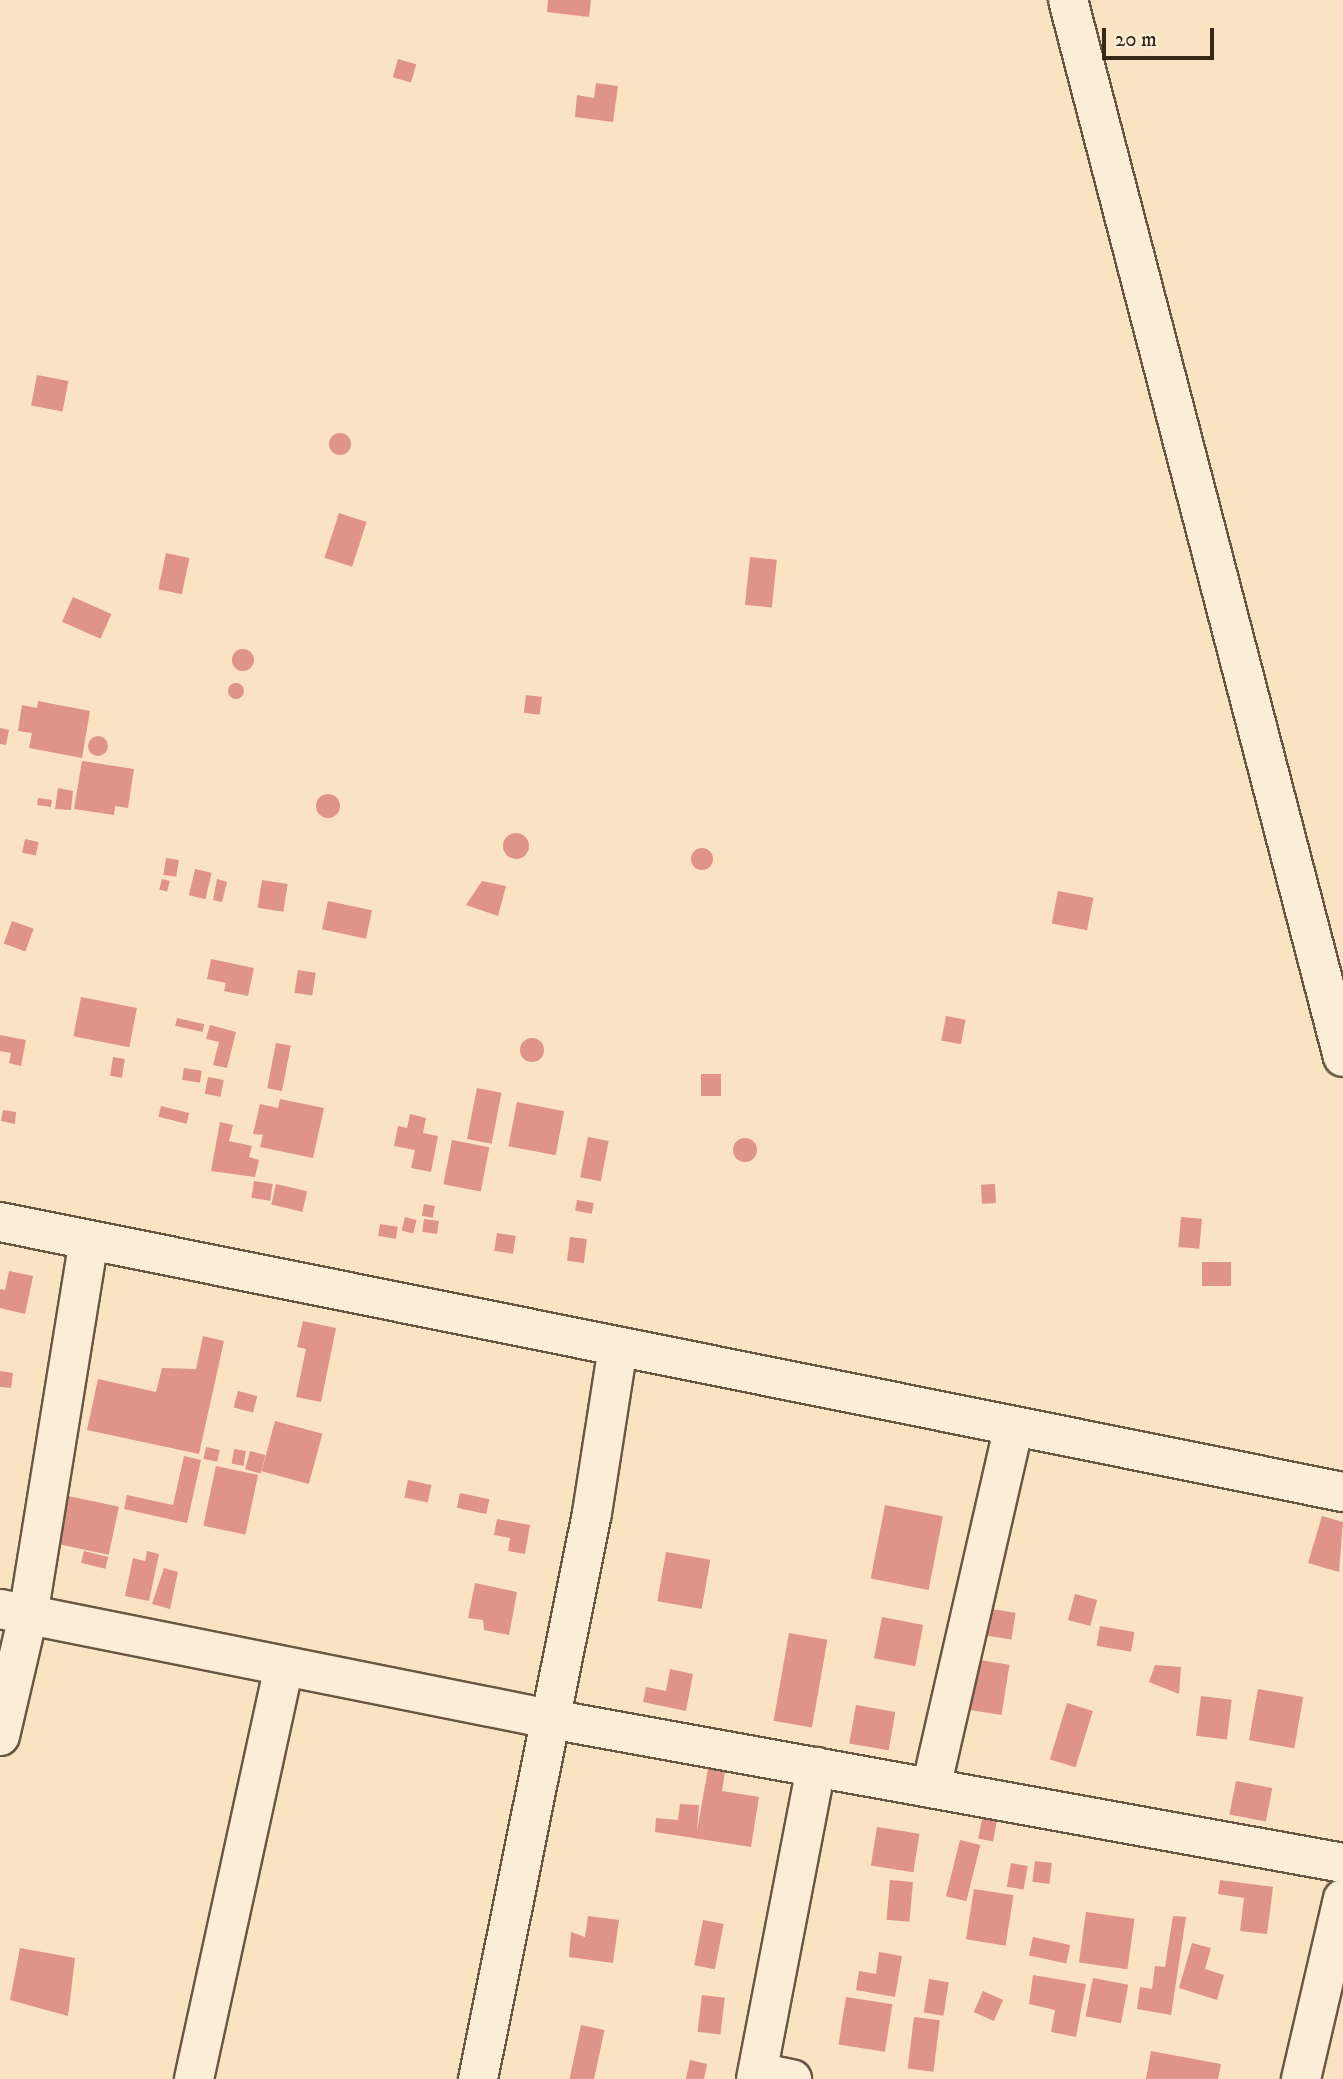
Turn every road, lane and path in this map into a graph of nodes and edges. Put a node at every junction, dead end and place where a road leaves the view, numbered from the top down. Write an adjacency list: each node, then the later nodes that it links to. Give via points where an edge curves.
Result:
1 (1068, 0): 2 (street)
2 (1343, 1057)
3 (0, 1222): 4 (street)
4 (89, 1241): 5 (street); 8 (street)
5 (618, 1347): 6 (street); 10 (street, via 592,1513)
6 (1014, 1426): 7 (street); 13 (street)
7 (1343, 1492)
8 (14, 1612): 9 (street); 11 (street)
9 (284, 1667): 10 (street); 17 (street)
10 (550, 1719): 12 (street); 18 (street)
11 (0, 1736)
12 (816, 1767): 13 (street); 16 (street)
13 (931, 1788): 14 (street)
14 (1343, 1863)
15 (1343, 1899): 19 (street)
16 (769, 2077)
17 (194, 2079)
18 (478, 2079)
19 (1301, 2079)

